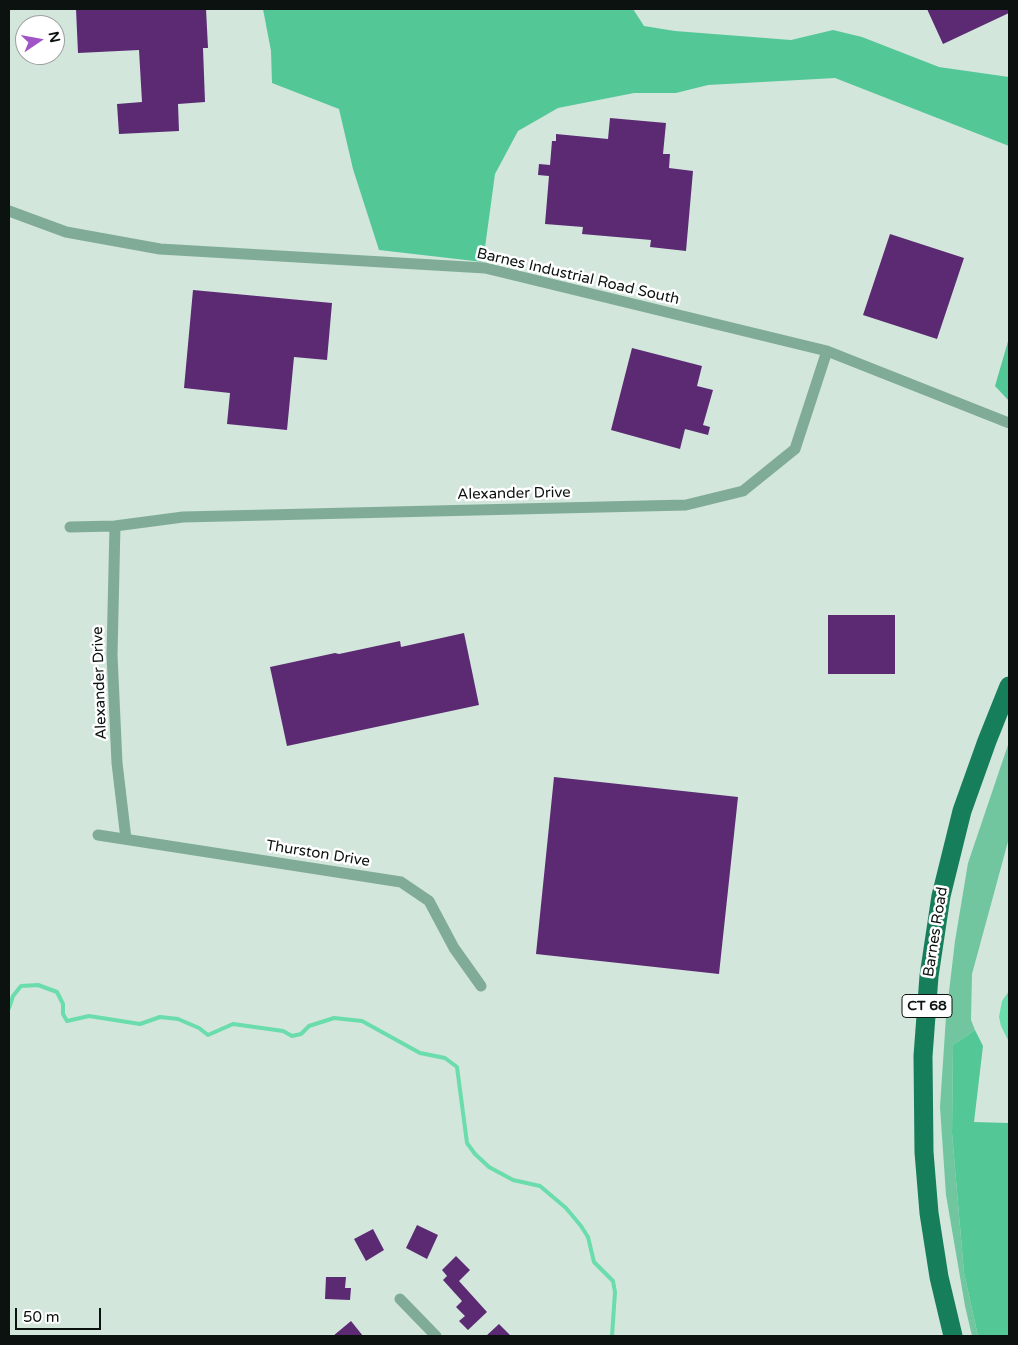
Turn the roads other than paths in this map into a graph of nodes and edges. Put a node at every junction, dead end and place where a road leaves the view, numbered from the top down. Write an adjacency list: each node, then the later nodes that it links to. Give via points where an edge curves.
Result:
1 (9, 211): 2 (street, Barnes Industrial Road South, via 66,232 160,249 486,268)
2 (827, 351): 3 (street, Barnes Industrial Road South); 4 (street, Alexander Drive, via 795,449 743,491 686,505 183,517)
3 (1009, 423)
4 (115, 526): 5 (street, Alexander Drive); 8 (street, Alexander Drive, via 112,655 117,763)
5 (70, 527)
6 (1009, 686): 12 (main road, Barnes Road / CT 68, via 962,810 941,896 929,976 923,1056 924,1152 939,1277)
7 (98, 835): 8 (street, Thurston Drive)
8 (126, 839): 9 (street, Thurston Drive, via 401,882 429,901 454,948)
9 (481, 986)
10 (400, 1299): 11 (street)
11 (436, 1336)
12 (953, 1336)

